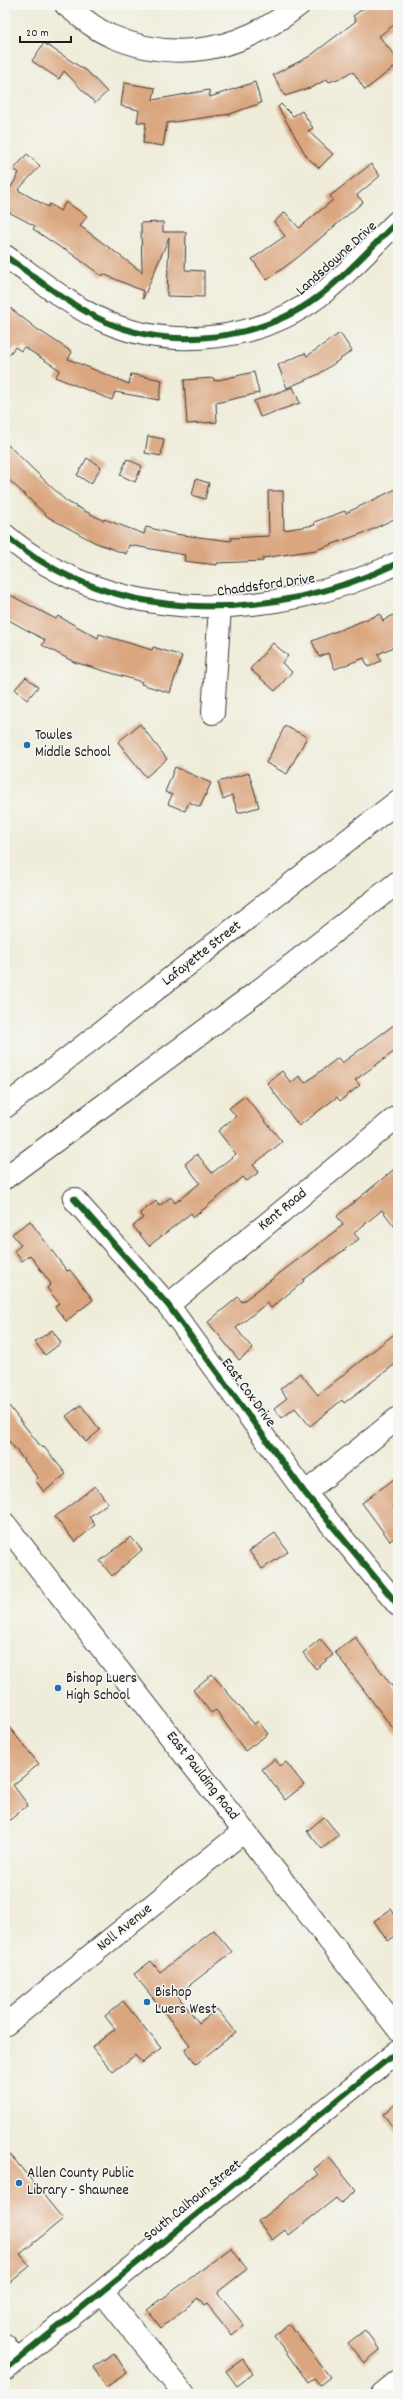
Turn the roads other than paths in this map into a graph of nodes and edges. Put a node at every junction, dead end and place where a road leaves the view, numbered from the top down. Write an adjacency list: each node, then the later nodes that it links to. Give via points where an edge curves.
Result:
1 (66, 5): 2 (main road, via 110,36 138,46 185,50 229,44 251,36 283,18)
2 (299, 5)
3 (398, 221): 4 (main road, Landsdowne Drive, via 321,295 287,317 231,334 183,339 133,331 106,322)
4 (5, 256)
5 (5, 535): 7 (main road, Chaddsford Drive, via 58,572 103,590 142,602)
6 (398, 563): 7 (main road, Chaddsford Drive, via 325,590 288,599)
7 (220, 607): 8 (main road)
8 (213, 712)
9 (398, 801): 11 (main road, Lafayette Street)
10 (398, 882): 13 (main road, via 257,992)
11 (5, 1107)
12 (398, 1116): 15 (main road, Kent Road)
13 (5, 1178)
14 (74, 1199): 15 (main road, East Cox Drive)
15 (168, 1305): 17 (main road, East Cox Drive)
16 (398, 1418): 17 (main road)
17 (305, 1493): 19 (main road, East Cox Drive)
18 (5, 1524): 20 (main road, East Paulding Road)
19 (398, 1605)
20 (244, 1831): 21 (main road, Noll Avenue); 22 (main road, East Paulding Road)
21 (5, 2025)
22 (398, 2029)
23 (398, 2051): 24 (main road, South Calhoun Street)
24 (102, 2292): 25 (main road, South Calhoun Street); 27 (main road)
25 (9, 2358)
26 (398, 2381): 28 (main road)
27 (184, 2394)
28 (382, 2394)

